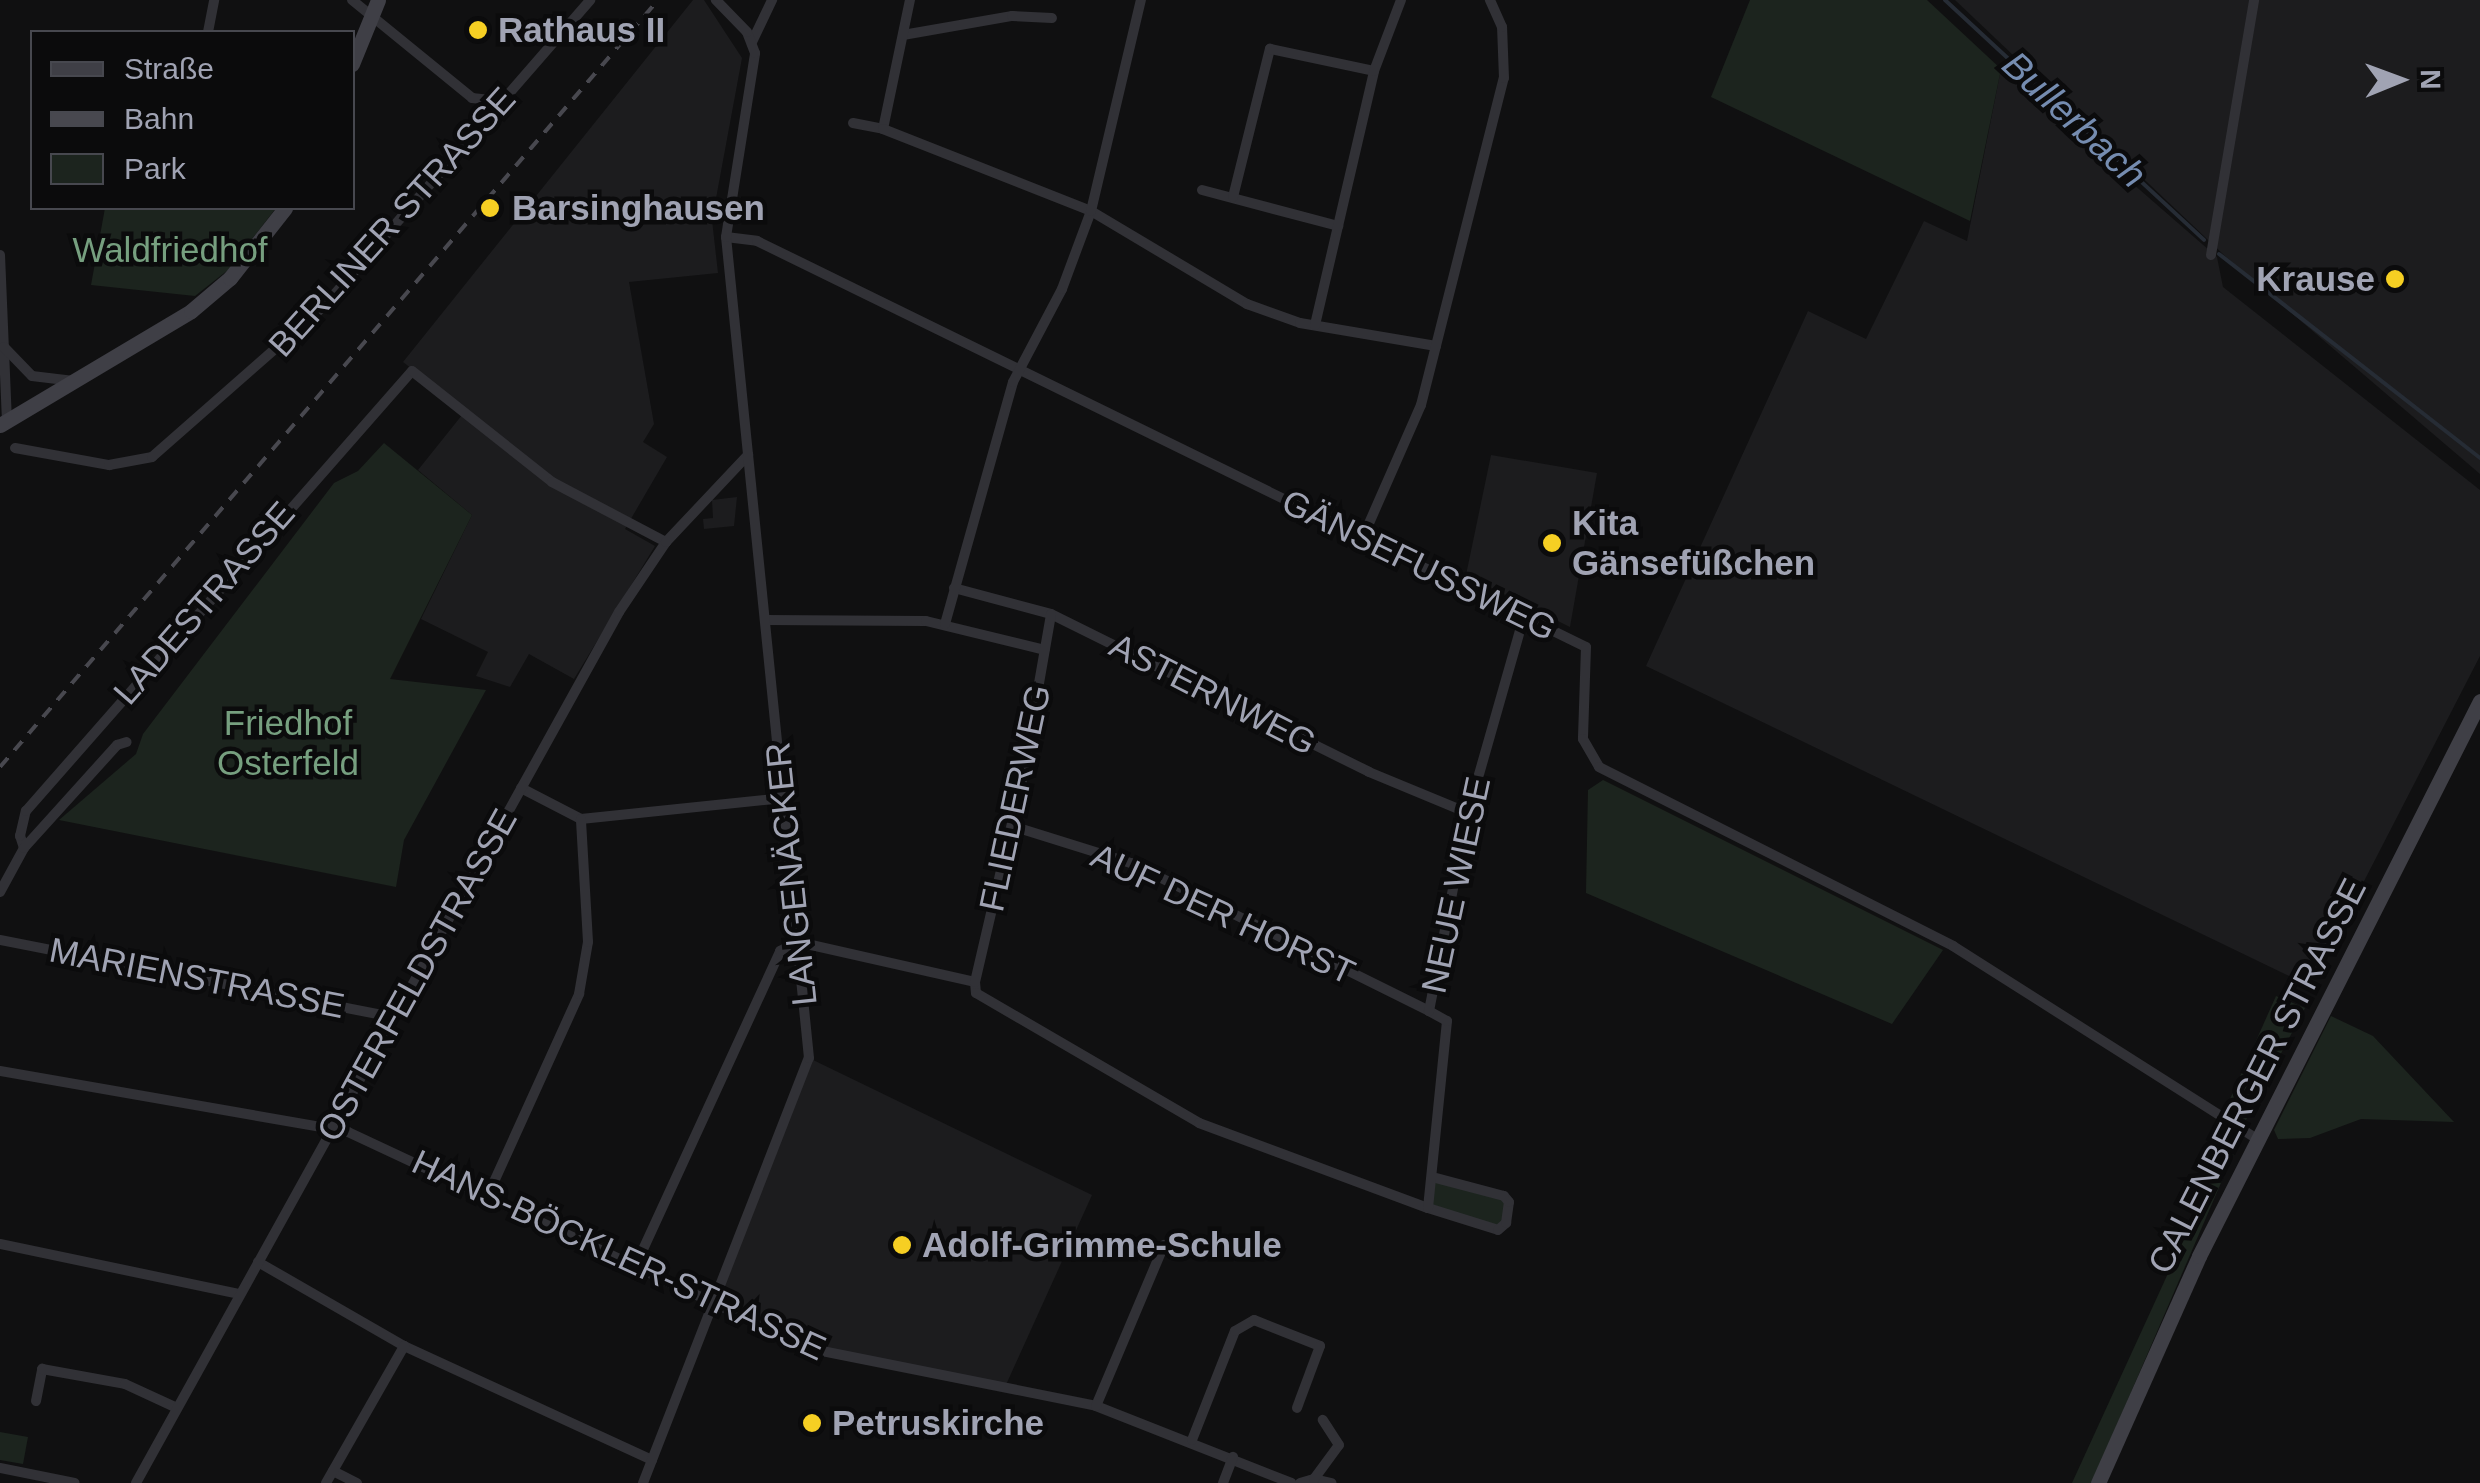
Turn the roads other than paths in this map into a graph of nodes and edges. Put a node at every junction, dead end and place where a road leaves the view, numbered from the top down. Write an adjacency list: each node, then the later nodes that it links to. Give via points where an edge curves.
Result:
1 (214, 0): 13 (street)
2 (352, 0): 11 (street)
3 (590, 0): 18 (street, BERLINER STRASSE)
4 (716, 0): 15 (street)
5 (772, 0): 15 (street)
6 (910, 0): 14 (street)
7 (1141, 0): 24 (street)
8 (1400, 0): 17 (street)
9 (1490, 0): 31 (street, via 1502,27 1504,78)
10 (2254, 0): 28 (street)
11 (375, 8): 16 (main road); 18 (street, via 472,98)
12 (1052, 18): 14 (street, via 1012,16)
13 (208, 30)
14 (903, 35): 20 (street)
15 (752, 42): 26 (street, LANGENÄCKER, via 755,65)
16 (355, 57)
17 (1374, 71): 22 (street, via 1270,49); 25 (street)
18 (502, 102): 35 (street, BERLINER STRASSE, via 304,326 152,457 109,464)
19 (853, 123): 20 (street)
20 (882, 129): 24 (street)
21 (1202, 190): 22 (street)
22 (1233, 198): 25 (street)
23 (282, 210): 33 (main road, via 230,278 192,310)
24 (1092, 211): 29 (street, via 1247,304); 32 (street)
25 (1338, 226): 29 (street)
26 (726, 236): 32 (street, GÄNSEFUSSWEG, via 757,240); 36 (street, LANGENÄCKER)
27 (0, 255): 30 (street)
28 (2211, 255)
29 (1315, 325): 31 (street)
30 (3, 346): 33 (street, via 32,376); 34 (street)
31 (1436, 346): 39 (street, via 1409,436)
32 (1021, 370): 39 (street, GÄNSEFUSSWEG); 41 (street, via 986,459)
33 (75, 381): 34 (main road)
34 (4, 423)
35 (15, 448)
36 (748, 454): 37 (street, LANGENÄCKER); 38 (street, OSTERFELDSTRASSE)
37 (751, 481): 38 (street); 44 (street, LANGENÄCKER)
38 (720, 483): 40 (street, OSTERFELDSTRASSE)
39 (1362, 536): 43 (street, GÄNSEFUSSWEG)
40 (666, 542): 49 (street, OSTERFELDSTRASSE); 54 (street, LADESTRASSE, via 552,482 412,371 26,811)
41 (954, 588): 42 (street, ASTERNWEG); 45 (street)
42 (1051, 614): 46 (street, FLIEDERWEG); 51 (street, ASTERNWEG, via 1369,772)
43 (1524, 616): 51 (street, NEUE WIESE); 63 (street, GÄNSEFUSSWEG, via 1586,647 1584,739 1599,767 1952,946)
44 (765, 620): 45 (street); 50 (street, LANGENÄCKER)
45 (945, 624): 46 (street)
46 (1045, 650): 53 (street, FLIEDERWEG)
47 (2480, 701): 63 (main road, CALENBERGER STRASSE)
48 (128, 742): 54 (street, via 117,745)
49 (521, 788): 52 (street); 60 (street, OSTERFELDSTRASSE)
50 (784, 798): 52 (street); 57 (street, LANGENÄCKER)
51 (1468, 813): 59 (street, NEUE WIESE)
52 (581, 819): 65 (street, via 588,942 580,994)
53 (1012, 826): 58 (street, FLIEDERWEG); 59 (street, AUF DER HORST, via 1131,863)
54 (24, 848): 55 (street)
55 (0, 892)
56 (0, 940): 60 (street, MARIENSTRASSE)
57 (798, 942): 58 (street); 70 (street, via 780,950); 72 (street, LANGENÄCKER, via 809,1058)
58 (974, 982): 66 (street, via 976,994 1199,1123)
59 (1429, 1011): 64 (street, NEUE WIESE, via 1447,1020)
60 (394, 1018): 62 (street, OSTERFELDSTRASSE)
61 (0, 1072): 62 (street, HANS-BÖCKLER-STRASSE)
62 (331, 1130): 65 (street, HANS-BÖCKLER-STRASSE); 69 (street, OSTERFELDSTRASSE)
63 (2257, 1139): 94 (main road, CALENBERGER STRASSE, via 2155,1347)
64 (1436, 1178): 66 (street, NEUE WIESE); 66 (street, via 1504,1196 1506,1223 1498,1230)
65 (488, 1196): 70 (street, HANS-BÖCKLER-STRASSE)
66 (1428, 1208)
67 (0, 1244): 71 (street)
68 (1164, 1245): 75 (street)
69 (258, 1262): 71 (street, OSTERFELDSTRASSE); 73 (street)
70 (634, 1269): 72 (street, HANS-BÖCKLER-STRASSE)
71 (240, 1294): 76 (street, OSTERFELDSTRASSE)
72 (713, 1304): 75 (street, HANS-BÖCKLER-STRASSE, via 812,1349); 81 (street, LANGENÄCKER)
73 (404, 1346): 81 (street); 83 (street)
74 (36, 1400): 76 (street, via 42,1369 125,1384)
75 (1096, 1406): 79 (street, HANS-BÖCKLER-STRASSE)
76 (177, 1408): 87 (street, OSTERFELDSTRASSE)
77 (1297, 1408): 79 (street, via 1320,1346 1254,1320 1235,1331)
78 (1323, 1420): 84 (street, via 1340,1444)
79 (1192, 1440): 80 (street, HANS-BÖCKLER-STRASSE)
80 (1233, 1457): 90 (street); 91 (street, HANS-BÖCKLER-STRASSE)
81 (652, 1460): 85 (street, LANGENÄCKER)
82 (0, 1468): 86 (street)
83 (333, 1471): 88 (street); 89 (street)
84 (1314, 1479): 92 (street); 93 (street)
85 (646, 1482)
86 (75, 1483)
87 (136, 1483)
88 (326, 1483)
89 (357, 1483)
90 (1224, 1483)
91 (1291, 1483)
92 (1300, 1483)
93 (1332, 1483)
94 (2098, 1483)

